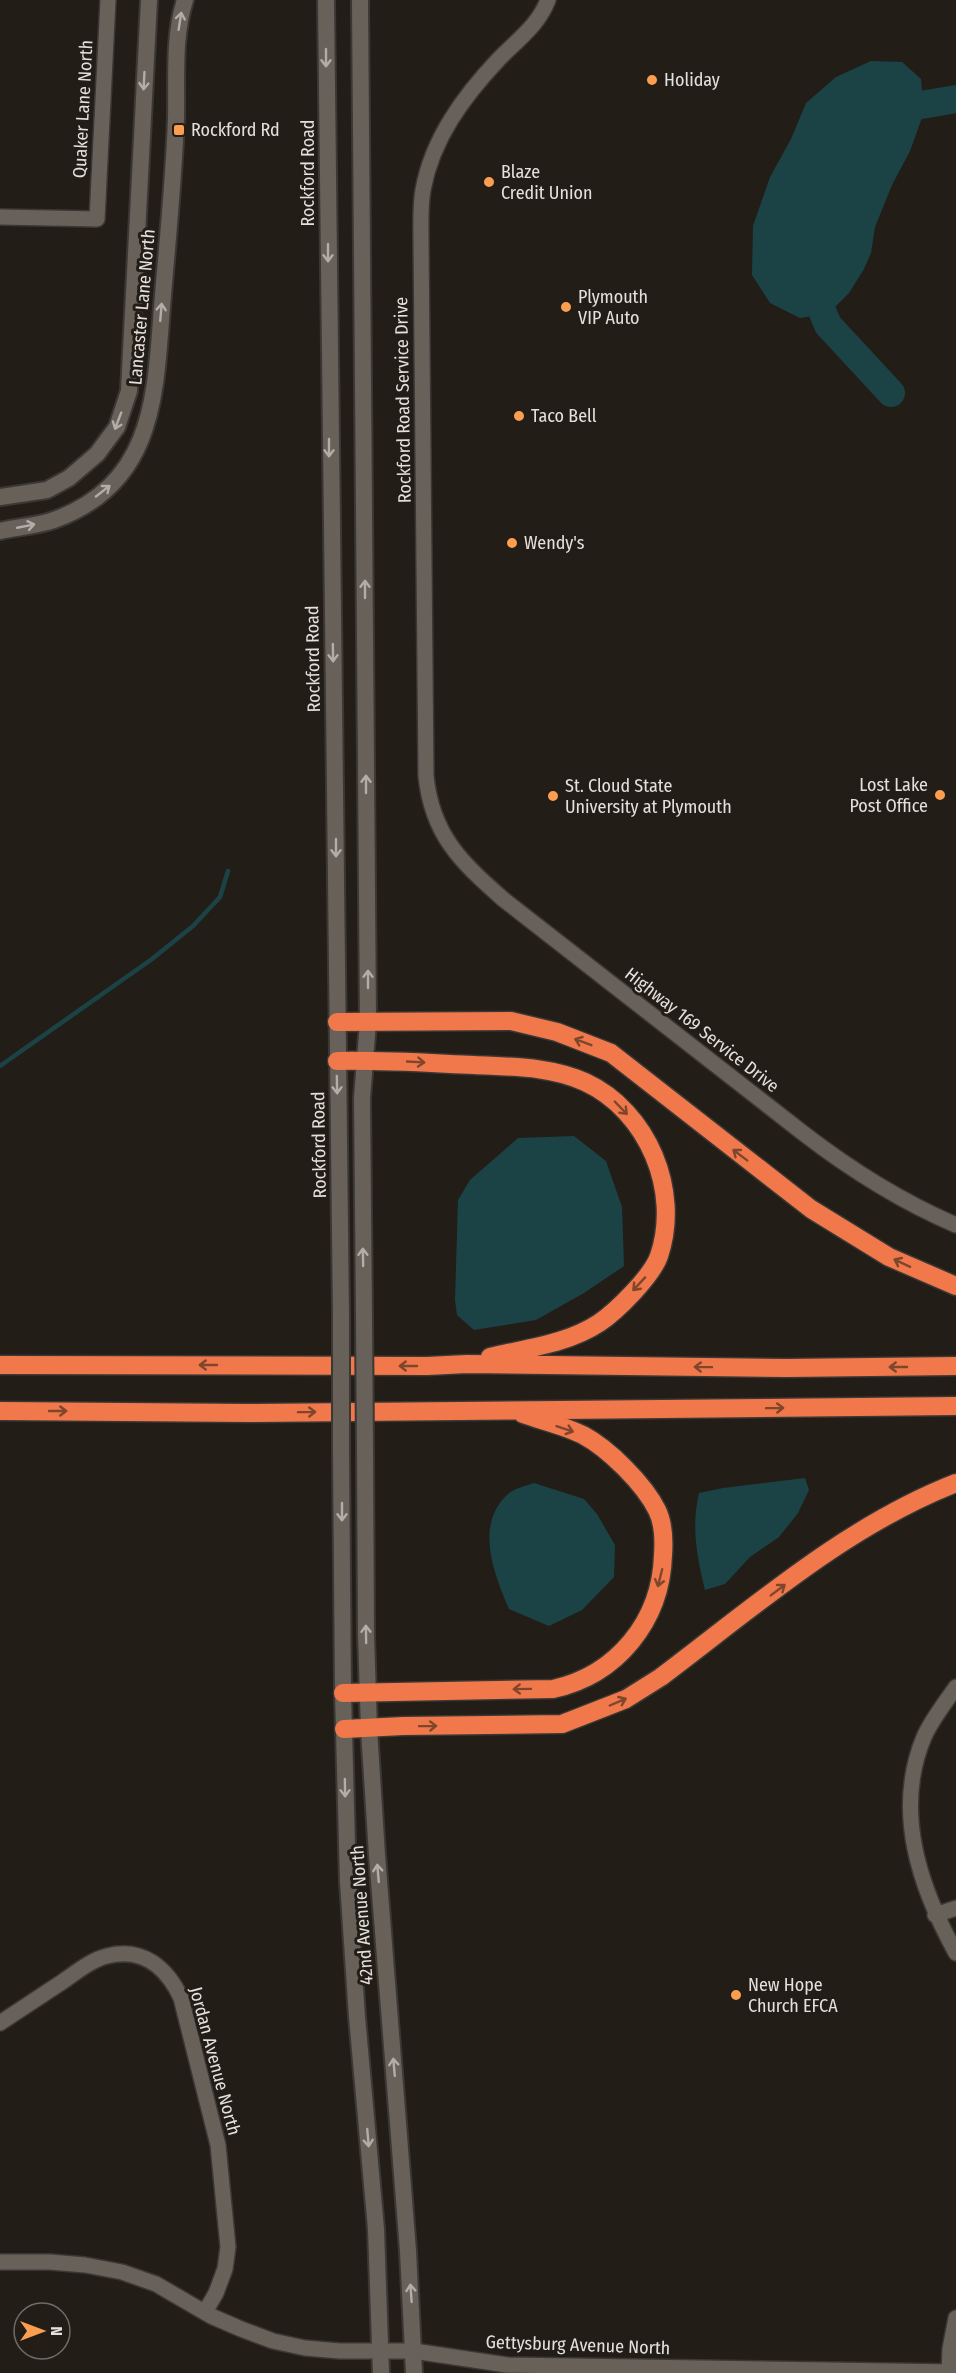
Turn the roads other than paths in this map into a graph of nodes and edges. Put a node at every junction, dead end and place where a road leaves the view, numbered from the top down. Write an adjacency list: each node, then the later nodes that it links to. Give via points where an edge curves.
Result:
1 (108, 0): 7 (street, Quaker Lane North, via 97,219)
2 (149, 0): 8 (main road, Lancaster Lane North, one-way to 8, via 129,391 117,427 97,454 76,472 46,490)
3 (185, 0): 9 (main road, Lancaster Lane North, one-way to 3, via 53,520 81,507 109,486 142,441 155,395 175,145 179,17)
4 (326, 0): 11 (main road, Rockford Road, one-way to 11)
5 (360, 0): 12 (main road, one-way to 5)
6 (548, 0): 10 (street, Rockford Road Service Drive, via 536,23 460,104 435,149 423,190 426,776)
7 (0, 217)
8 (0, 497)
9 (0, 531)
10 (445, 838): 15 (street, Highway 169 Service Drive, via 457,856 503,899 843,1164 902,1200)
11 (337, 1022): 12 (highway); 14 (main road, Rockford Road)
12 (368, 1022): 13 (main road); 16 (highway, one-way to 12, via 889,1257 811,1209 611,1053 557,1032 511,1021)
13 (366, 1061): 14 (highway); 17 (highway, one-way to 17, via 544,1069 568,1076 601,1091 627,1113 650,1147 665,1187 663,1238 658,1257 628,1296 599,1323 569,1338); 27 (main road, 42nd Avenue North, one-way to 13, bridge, via 362,1098)
14 (337, 1062): 23 (main road, Rockford Road, one-way to 23, bridge)
15 (956, 1225)
16 (956, 1286)
17 (467, 1364): 18 (highway, one-way to 18); 19 (highway, one-way to 17)
18 (0, 1365)
19 (956, 1366)
20 (956, 1406): 21 (highway, one-way to 20)
21 (510, 1409): 22 (highway, one-way to 21); 27 (highway, one-way to 27, via 583,1435 599,1445 630,1474 658,1511 663,1564 642,1626 622,1653 598,1673 567,1686)
22 (0, 1411)
23 (341, 1453): 26 (main road, 42nd Avenue North, one-way to 26)
24 (956, 1483): 28 (highway, one-way to 24, via 562,1724 626,1699 863,1528)
25 (956, 1687): 31 (street, via 924,1737 914,1771 910,1807 913,1844)
26 (344, 1693): 27 (highway); 29 (main road, 42nd Avenue North)
27 (367, 1693): 28 (main road, 42nd Avenue North)
28 (369, 1729): 29 (highway); 38 (main road, 42nd Avenue North, one-way to 28)
29 (344, 1730): 37 (main road, 42nd Avenue North, one-way to 37, via 348,1882 376,2229)
30 (956, 1908): 31 (street)
31 (935, 1915): 32 (street)
32 (956, 1953)
33 (0, 2023): 35 (street, Jordan Avenue North, via 105,1956 144,1958 161,1967 173,1980 187,2020 222,2167 228,2247 225,2269)
34 (0, 2262): 35 (street, Gettysburg Avenue North, via 50,2262 122,2272 156,2284)
35 (205, 2312): 37 (street, Gettysburg Avenue North, via 273,2341 305,2348)
36 (956, 2318): 39 (street, via 950,2349)
37 (381, 2350): 38 (street, Gettysburg Avenue North); 40 (main road, 42nd Avenue North)
38 (414, 2351): 39 (street, Gettysburg Avenue North, via 507,2365); 41 (main road, 42nd Avenue North)
39 (951, 2372)
40 (381, 2373)
41 (414, 2373)

